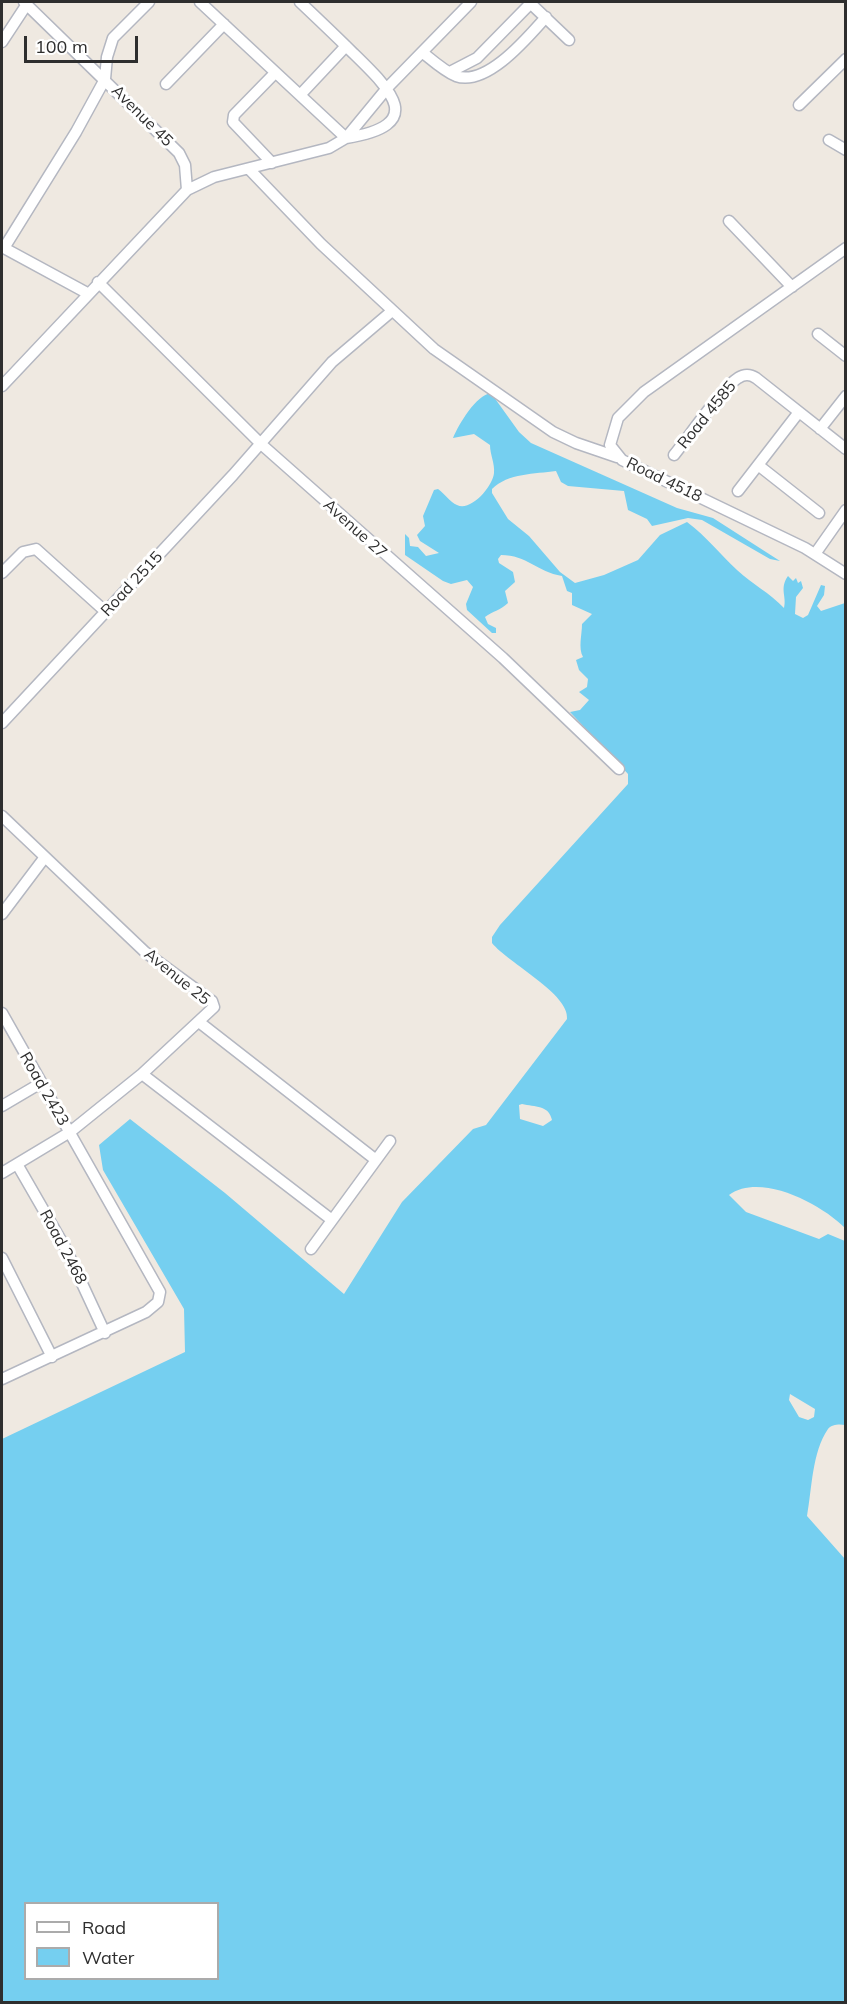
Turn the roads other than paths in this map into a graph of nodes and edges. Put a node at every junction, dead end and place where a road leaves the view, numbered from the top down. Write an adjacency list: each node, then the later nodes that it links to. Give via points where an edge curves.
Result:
1 (149, 2): 16 (street, via 113,38 106,57)
2 (200, 2): 8 (street)
3 (300, 2): 11 (street)
4 (471, 2): 12 (street)
5 (530, 2): 7 (street); 14 (street, via 477,58)
6 (25, 3): 10 (street); 16 (street, Avenue 45)
7 (546, 17): 9 (street); 14 (street, via 496,66 465,77)
8 (224, 24): 15 (street); 17 (street)
9 (569, 40)
10 (2, 42)
11 (346, 46): 18 (street); 19 (street)
12 (422, 52): 14 (street); 18 (street)
13 (846, 59): 20 (street)
14 (450, 72)
15 (275, 73): 19 (street); 24 (street, via 234,116 233,122)
16 (105, 79): 26 (street, Avenue 45, via 179,153 185,165); 28 (street)
17 (166, 84)
18 (388, 87): 21 (street); 21 (street, via 395,106 391,121 373,134)
19 (300, 94): 21 (street)
20 (799, 105)
21 (346, 138): 24 (street, via 329,148)
22 (829, 140): 23 (street)
23 (846, 150)
24 (272, 163): 25 (street)
25 (249, 169): 26 (street, via 207,180); 33 (street)
26 (187, 190): 30 (street)
27 (729, 221): 31 (street)
28 (3, 248): 32 (street)
29 (846, 248): 31 (street, Road 4518)
30 (98, 282): 32 (street); 40 (street, Avenue 27)
31 (792, 287): 43 (street, Road 4518, via 630,403 612,431 610,444)
32 (87, 293): 36 (street)
33 (392, 311): 40 (street, Road 2515, via 332,362); 43 (street, via 434,349 548,429)
34 (818, 334): 35 (street)
35 (846, 356)
36 (2, 386)
37 (846, 396): 39 (street)
38 (800, 412): 39 (street, Road 4585); 42 (street, Road 4585, via 756,378 740,376); 44 (street)
39 (820, 429): 41 (street, Road 4585)
40 (261, 444): 51 (street, Road 2515); 53 (street, Avenue 27, via 503,658)
41 (846, 449)
42 (674, 455)
43 (617, 456): 48 (street, Road 4518)
44 (758, 465): 45 (street); 47 (street)
45 (738, 490)
46 (846, 510): 48 (street)
47 (819, 513)
48 (815, 554): 50 (street, Road 4518)
49 (2, 573): 51 (street, via 23,552 36,549)
50 (846, 574)
51 (106, 612): 52 (street, Road 2515)
52 (2, 723)
53 (619, 769)
54 (2, 816): 55 (street, Avenue 25)
55 (45, 857): 56 (street); 58 (street, Avenue 25, via 145,952 212,1001 212,1010)
56 (2, 914)
57 (2, 1014): 59 (street, Road 2423)
58 (199, 1022): 60 (street, Avenue 25); 65 (street)
59 (7, 1034): 61 (street, Road 2423)
60 (142, 1074): 63 (street, Avenue 25); 68 (street)
61 (41, 1083): 62 (street); 63 (street, Road 2423)
62 (2, 1106)
63 (70, 1132): 66 (street, Avenue 25); 71 (street, Road 2423, via 160,1292 153,1307)
64 (390, 1141): 65 (street)
65 (376, 1160): 68 (street)
66 (17, 1164): 67 (street, Avenue 25); 71 (street, Road 2468, via 66,1249)
67 (2, 1173)
68 (332, 1220): 69 (street)
69 (311, 1249)
70 (2, 1258): 72 (street)
71 (105, 1333): 72 (street)
72 (52, 1357): 73 (street)
73 (2, 1379)

